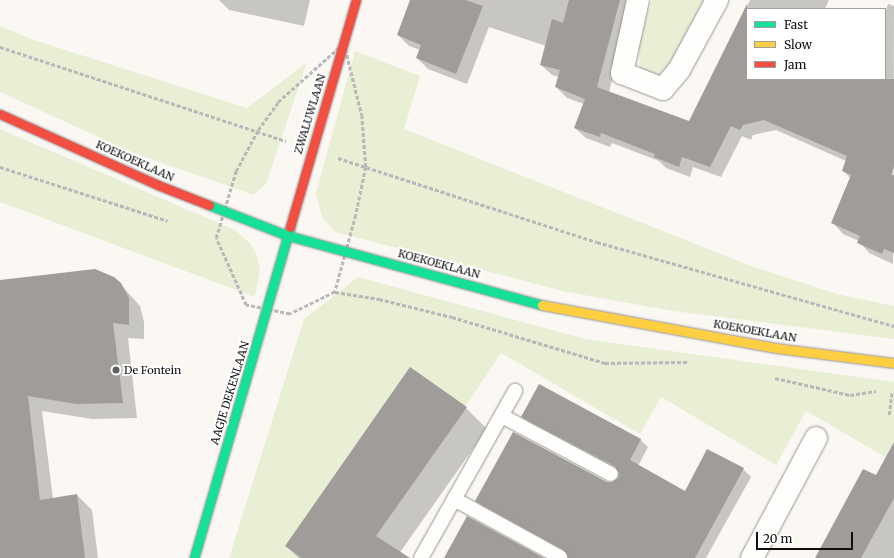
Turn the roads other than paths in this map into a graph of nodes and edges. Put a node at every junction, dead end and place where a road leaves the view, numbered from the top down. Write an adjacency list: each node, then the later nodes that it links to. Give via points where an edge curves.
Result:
1 (356, 0): 5 (street, ZWALUWLAAN)
2 (638, 0): 3 (street, via 622,73 663,89 679,70)
3 (717, 0)
4 (0, 114): 5 (street, KOEKOEKLAAN, via 158,185)
5 (286, 235): 6 (street, KOEKOEKLAAN, via 546,306 776,348); 13 (street, AAGJE DEKENLAAN, via 267,311)
6 (894, 363)
7 (516, 391): 8 (lane)
8 (502, 416): 10 (lane); 11 (lane)
9 (816, 438): 15 (street)
10 (611, 474)
11 (454, 500): 12 (lane); 14 (lane)
12 (560, 557)
13 (194, 558)
14 (421, 558)
15 (752, 558)

